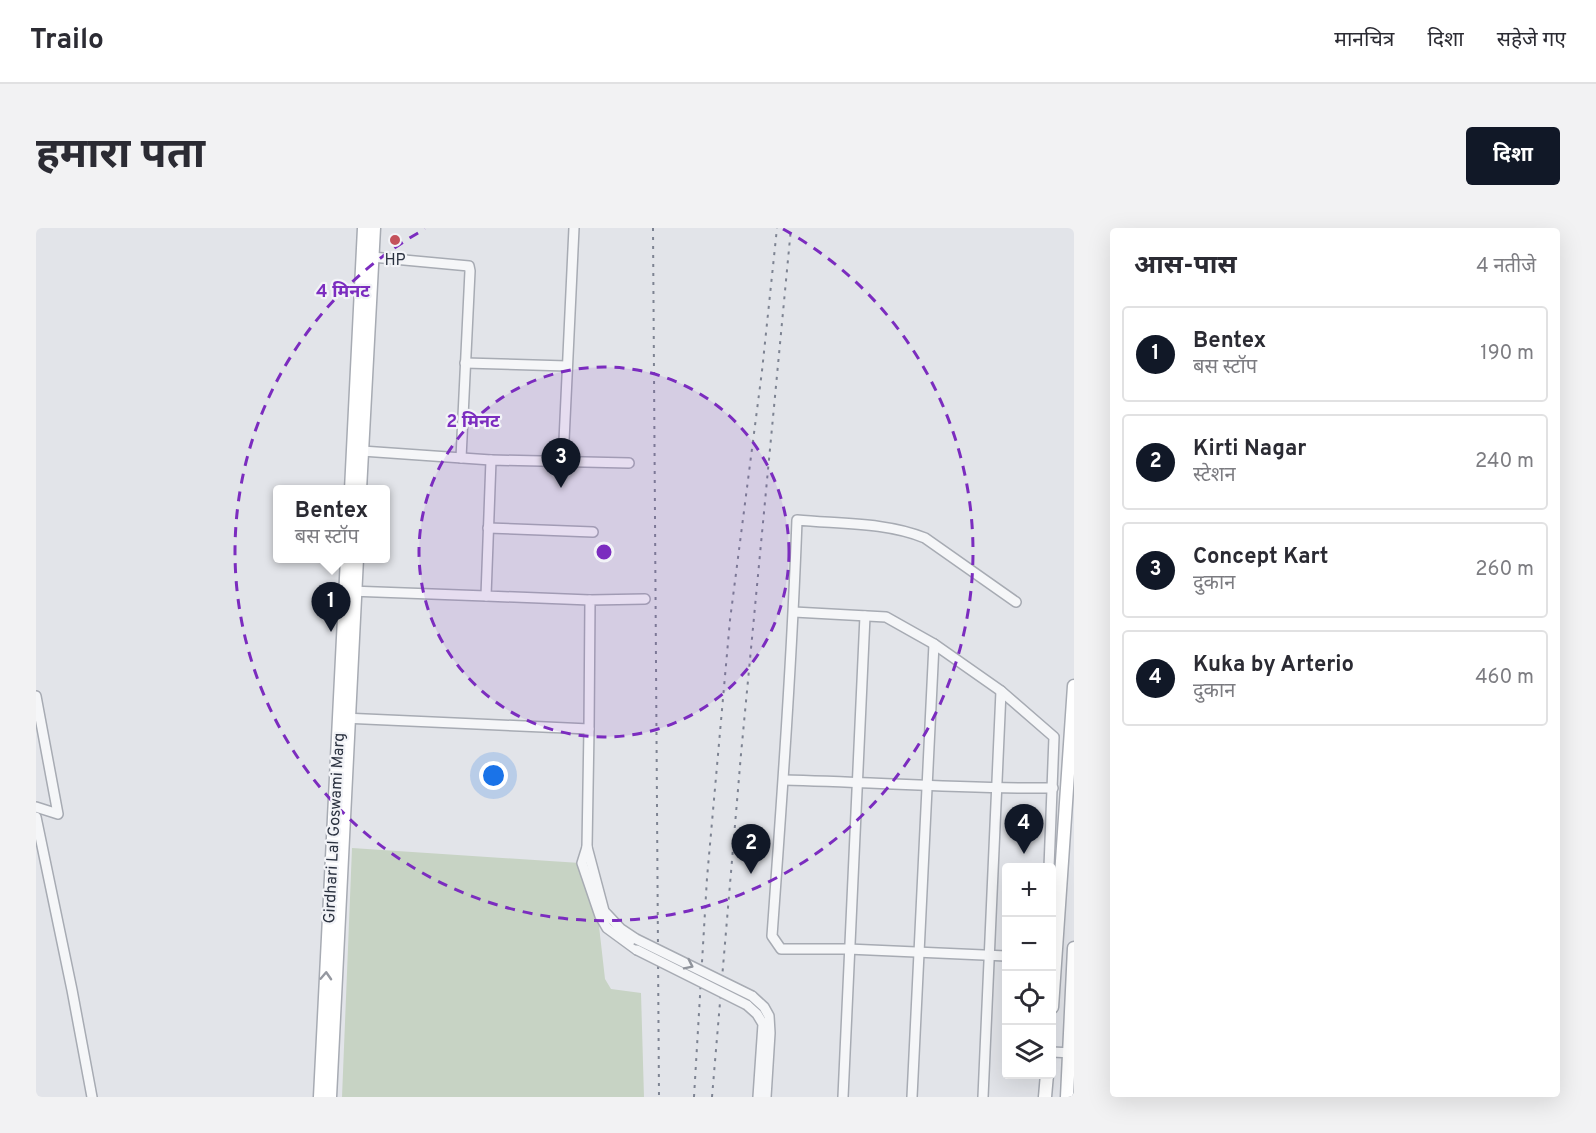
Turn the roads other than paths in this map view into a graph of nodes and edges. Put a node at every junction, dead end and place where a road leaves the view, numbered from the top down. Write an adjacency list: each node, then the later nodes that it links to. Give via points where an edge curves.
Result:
1 (364, 228): 4 (main road)
2 (374, 228): 4 (main road)
3 (574, 228): 6 (street)
4 (369, 251): 5 (street, via 469,266); 7 (main road); 12 (main road)
5 (465, 363): 6 (street); 8 (street)
6 (567, 366): 10 (street)
7 (362, 451): 8 (street); 13 (main road)
8 (460, 458): 9 (street)
9 (491, 460): 10 (street); 14 (street)
10 (563, 462): 11 (street)
11 (629, 463)
12 (351, 485)
13 (360, 485)
14 (488, 528): 15 (street); 19 (street)
15 (592, 532)
16 (347, 563): 18 (main road, Girdhari Lal Goswami Marg)
17 (356, 563): 18 (main road, Girdhari Lal Goswami Marg)
18 (350, 591): 19 (street); 29 (main road, Girdhari Lal Goswami Marg)
19 (486, 596): 21 (street)
20 (645, 599): 21 (street)
21 (590, 600): 30 (street)
22 (1016, 602): 23 (street, via 911,532 797,520)
23 (794, 612): 24 (street); 31 (street)
24 (865, 616): 25 (street, via 886,617); 32 (street)
25 (934, 644): 27 (street); 33 (street)
26 (1074, 686): 39 (main road)
27 (1001, 691): 34 (street, via 1055,738); 35 (street)
28 (36, 696): 36 (street, via 58,814)
29 (344, 718): 30 (street); 50 (main road, Girdhari Lal Goswami Marg, one-way to 29); 51 (main road, Girdhari Lal Goswami Marg)
30 (590, 729): 37 (street)
31 (784, 780): 32 (street); 41 (street, via 772,936 780,949)
32 (857, 781): 33 (street); 41 (street)
33 (927, 785): 35 (street); 42 (street)
34 (1053, 788): 35 (street); 38 (street)
35 (995, 789): 43 (street)
36 (37, 811): 49 (street)
37 (587, 847): 45 (street, one-way to 45, bridge, via 604,911 621,929); 45 (street, bridge, via 582,863 607,928 637,950)
38 (1049, 863)
39 (1056, 920)
40 (1074, 948): 47 (main road)
41 (848, 949): 42 (street); 54 (street)
42 (919, 953): 43 (street); 55 (street)
43 (988, 955): 44 (street); 56 (street)
44 (1002, 956)
45 (750, 1001): 52 (street, via 763,1024); 53 (street, via 764,1007 769,1016)
46 (1056, 1052): 47 (street)
47 (1071, 1053): 58 (main road)
48 (1047, 1079): 57 (main road)
49 (92, 1097)
50 (320, 1097)
51 (330, 1097)
52 (758, 1097)
53 (766, 1097)
54 (843, 1097)
55 (912, 1097)
56 (983, 1097)
57 (1045, 1097)
58 (1067, 1097)

